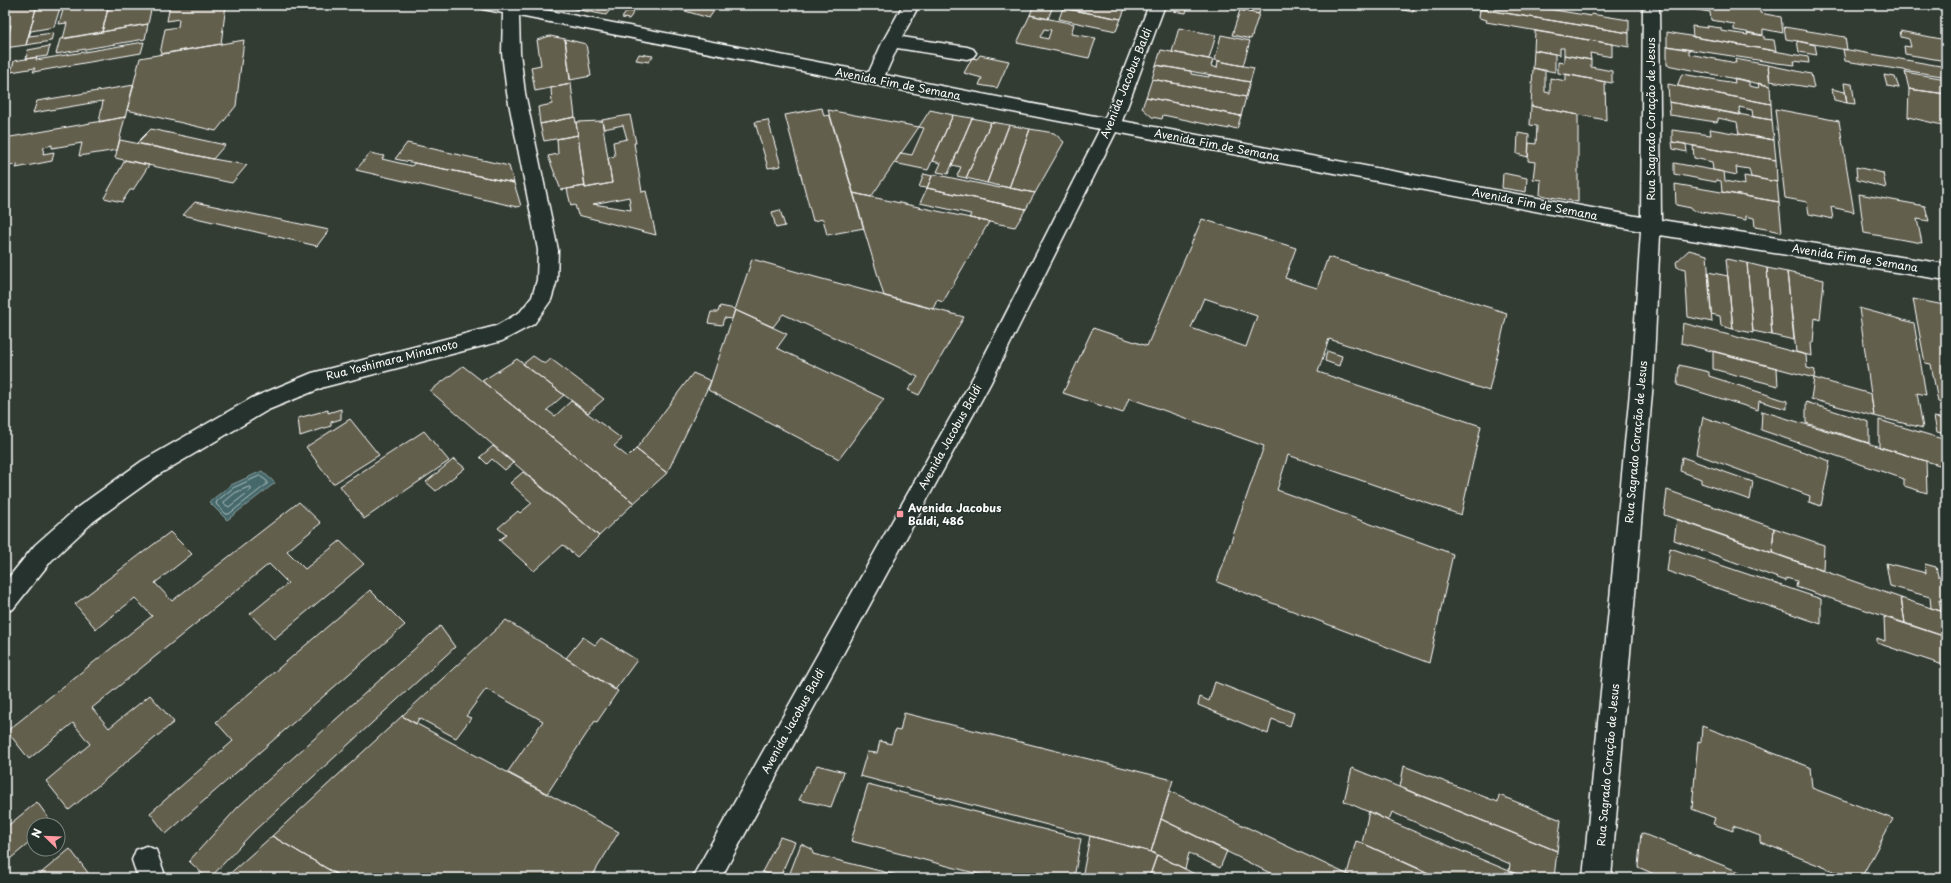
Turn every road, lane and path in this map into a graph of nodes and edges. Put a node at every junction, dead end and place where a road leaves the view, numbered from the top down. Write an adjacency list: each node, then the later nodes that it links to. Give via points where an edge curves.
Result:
1 (489, 5): 5 (street, Avenida Fim de Semana)
2 (911, 5): 6 (street)
3 (1157, 5): 9 (street, Avenida Jacobus Baldi)
4 (1651, 5): 10 (street, Rua Sagrado Coração de Jesus)
5 (511, 7): 8 (street, Avenida Fim de Semana); 12 (street, Rua Yoshimara Minamoto, via 511,53 516,94 548,250 547,280 541,300 527,318 502,333 320,379 260,404 150,468 86,514 44,553)
6 (891, 41): 7 (street); 8 (street)
7 (967, 53)
8 (875, 79): 9 (street, Avenida Fim de Semana)
9 (1111, 125): 10 (street, Avenida Fim de Semana); 13 (street, Avenida Jacobus Baldi, via 983,378)
10 (1652, 226): 11 (street, Avenida Fim de Semana); 14 (street, Rua Sagrado Coração de Jesus, via 1642,381)
11 (1946, 272)
12 (5, 601)
13 (706, 878)
14 (1598, 878)

